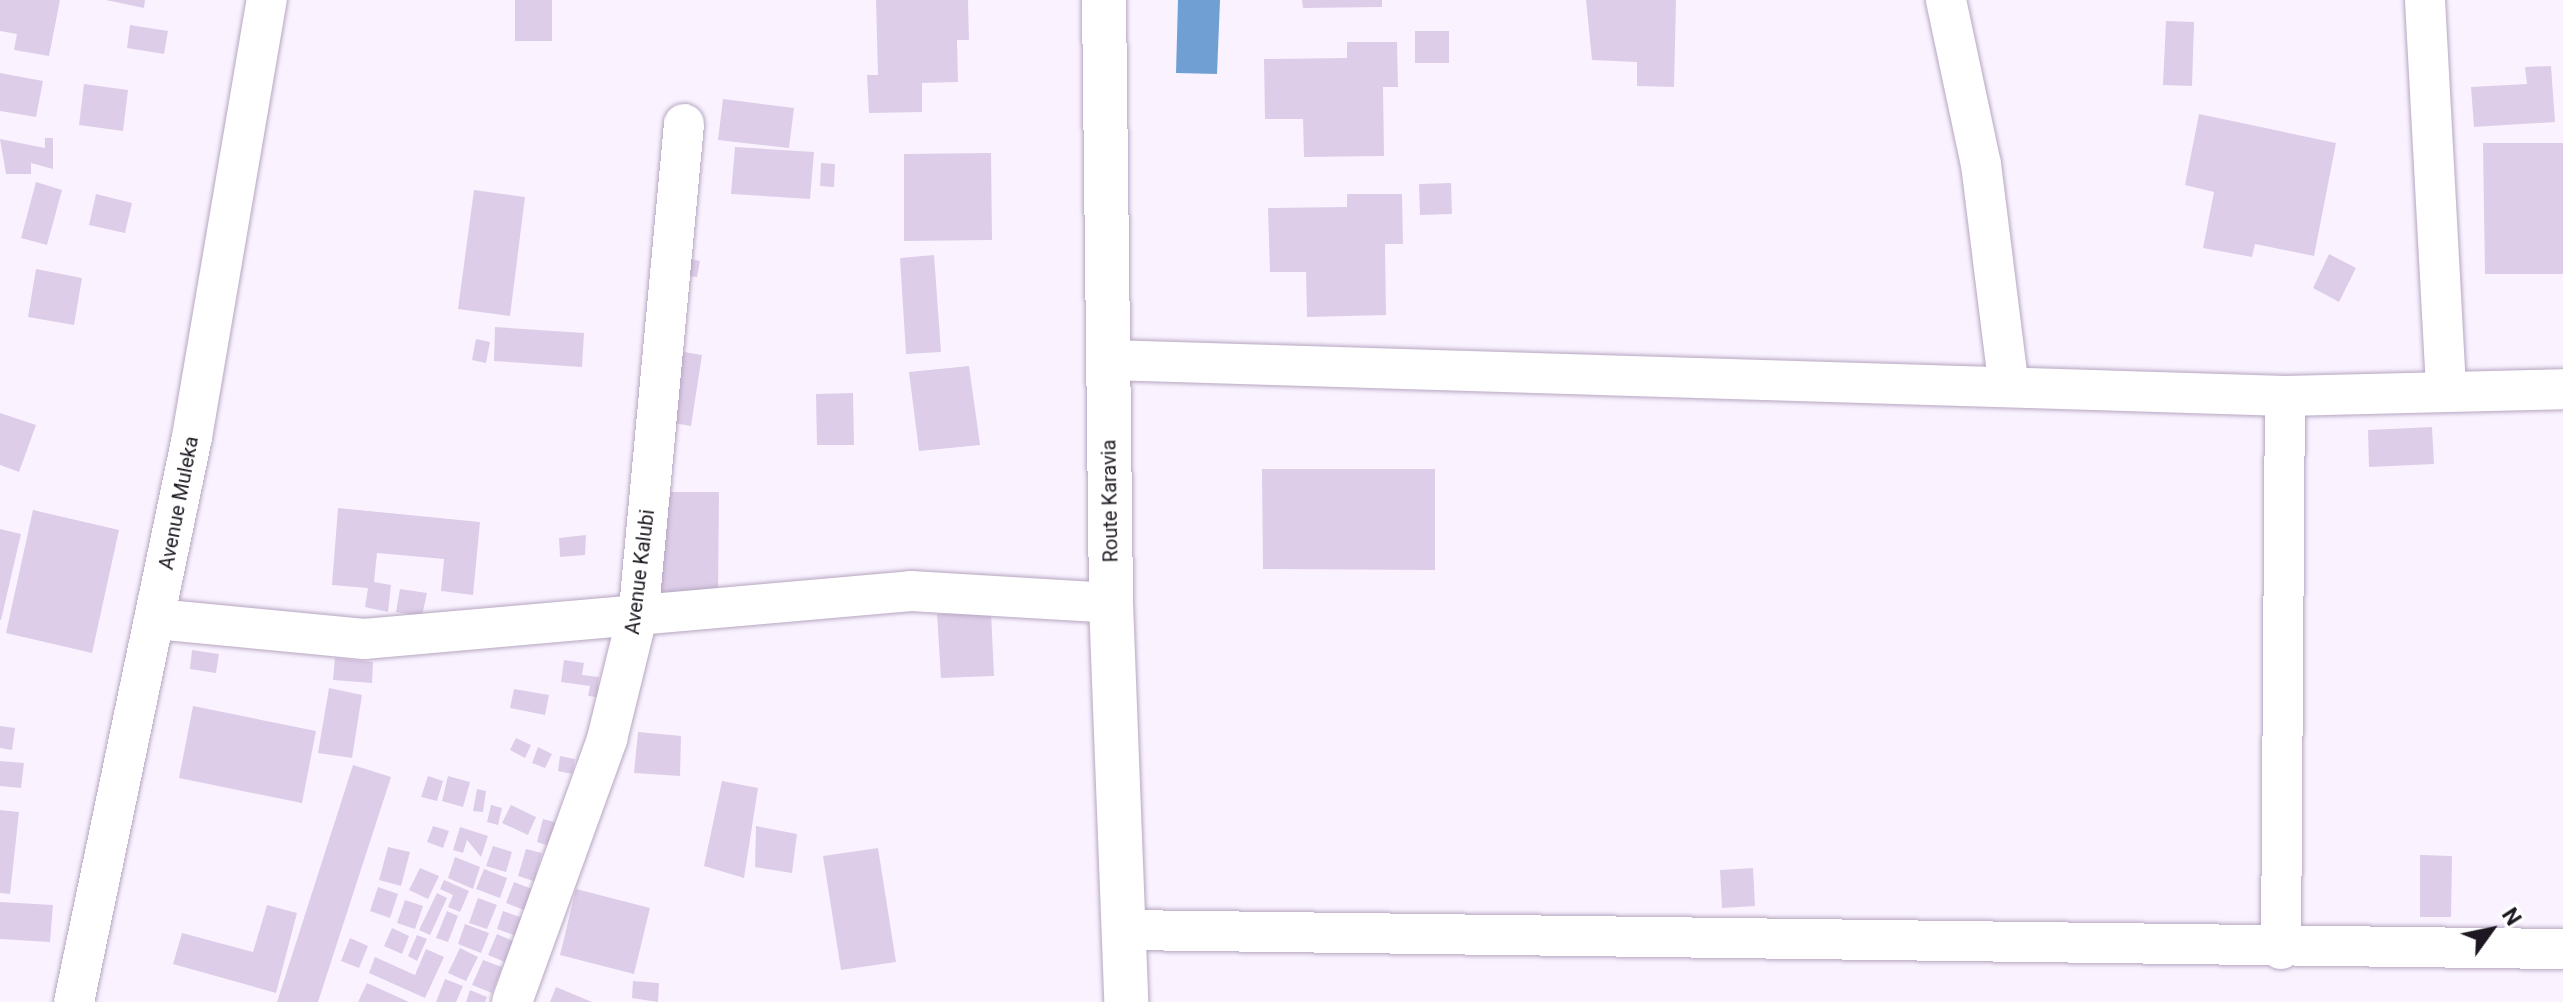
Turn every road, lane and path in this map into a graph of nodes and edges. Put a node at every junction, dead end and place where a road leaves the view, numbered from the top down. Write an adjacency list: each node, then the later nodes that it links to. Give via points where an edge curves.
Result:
1 (267, 0): 13 (street, Avenue Muleka)
2 (1104, 0): 6 (street, Route Karavia)
3 (1946, 0): 7 (street, via 1981,164)
4 (2425, 0): 9 (street)
5 (684, 124): 12 (street, Avenue Kalubi)
6 (1109, 360): 7 (street, via 1648,381); 11 (street, Route Karavia)
7 (2008, 382): 10 (street)
8 (2563, 389): 9 (street)
9 (2446, 391): 10 (street)
10 (2285, 396): 15 (street)
11 (1111, 603): 12 (street, via 911,591); 14 (street, Route Karavia)
12 (639, 609): 13 (street, via 364,639); 19 (street, Avenue Kalubi, via 607,739)
13 (156, 619): 18 (street, Avenue Muleka)
14 (1125, 930): 15 (street); 17 (street, Route Karavia)
15 (2281, 949): 16 (street)
16 (2563, 949)
17 (1125, 1001)
18 (74, 1002)
19 (512, 1002)

